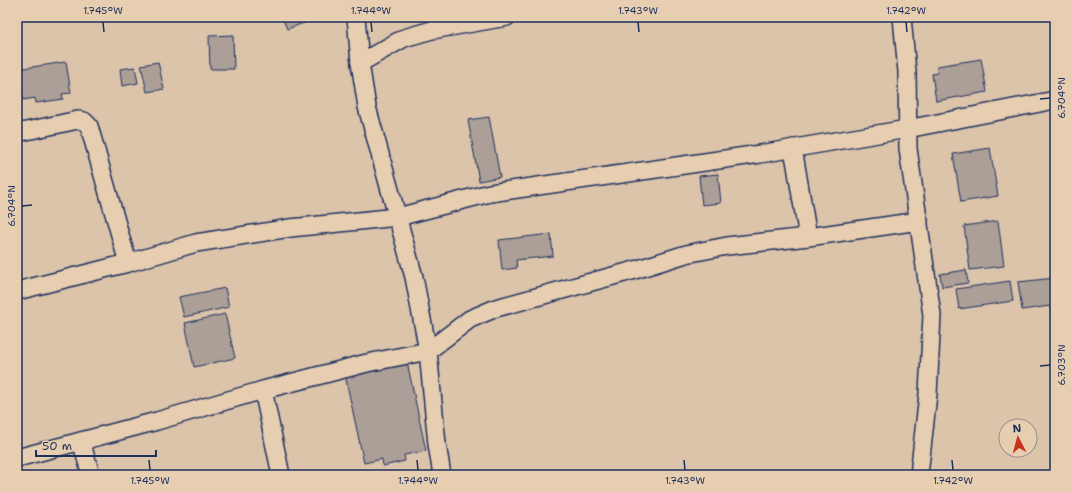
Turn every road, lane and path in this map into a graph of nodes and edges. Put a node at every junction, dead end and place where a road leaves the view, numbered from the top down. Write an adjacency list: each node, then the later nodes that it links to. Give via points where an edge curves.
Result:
1 (356, 17): 4 (street)
2 (507, 17): 4 (street, via 432,30 404,38)
3 (902, 17): 6 (street, via 907,72)
4 (360, 63): 9 (street, via 367,107)
5 (1055, 100): 6 (street)
6 (907, 129): 8 (street); 10 (street)
7 (17, 133): 12 (street, via 78,120 89,126)
8 (793, 148): 9 (street, via 490,192); 11 (street)
9 (398, 217): 12 (street, via 290,228 196,243); 14 (street, via 414,277)
10 (919, 221): 11 (street); 21 (street, via 932,315 928,394)
11 (808, 237): 14 (street, via 727,246 686,254 535,296 470,319)
12 (128, 263): 13 (street)
13 (17, 291)
14 (428, 351): 15 (street, via 367,363); 20 (street, via 436,444)
15 (263, 390): 16 (street); 19 (street)
16 (81, 441): 17 (street); 18 (street)
17 (17, 458)
18 (91, 475)
19 (282, 475)
20 (442, 475)
21 (919, 475)

